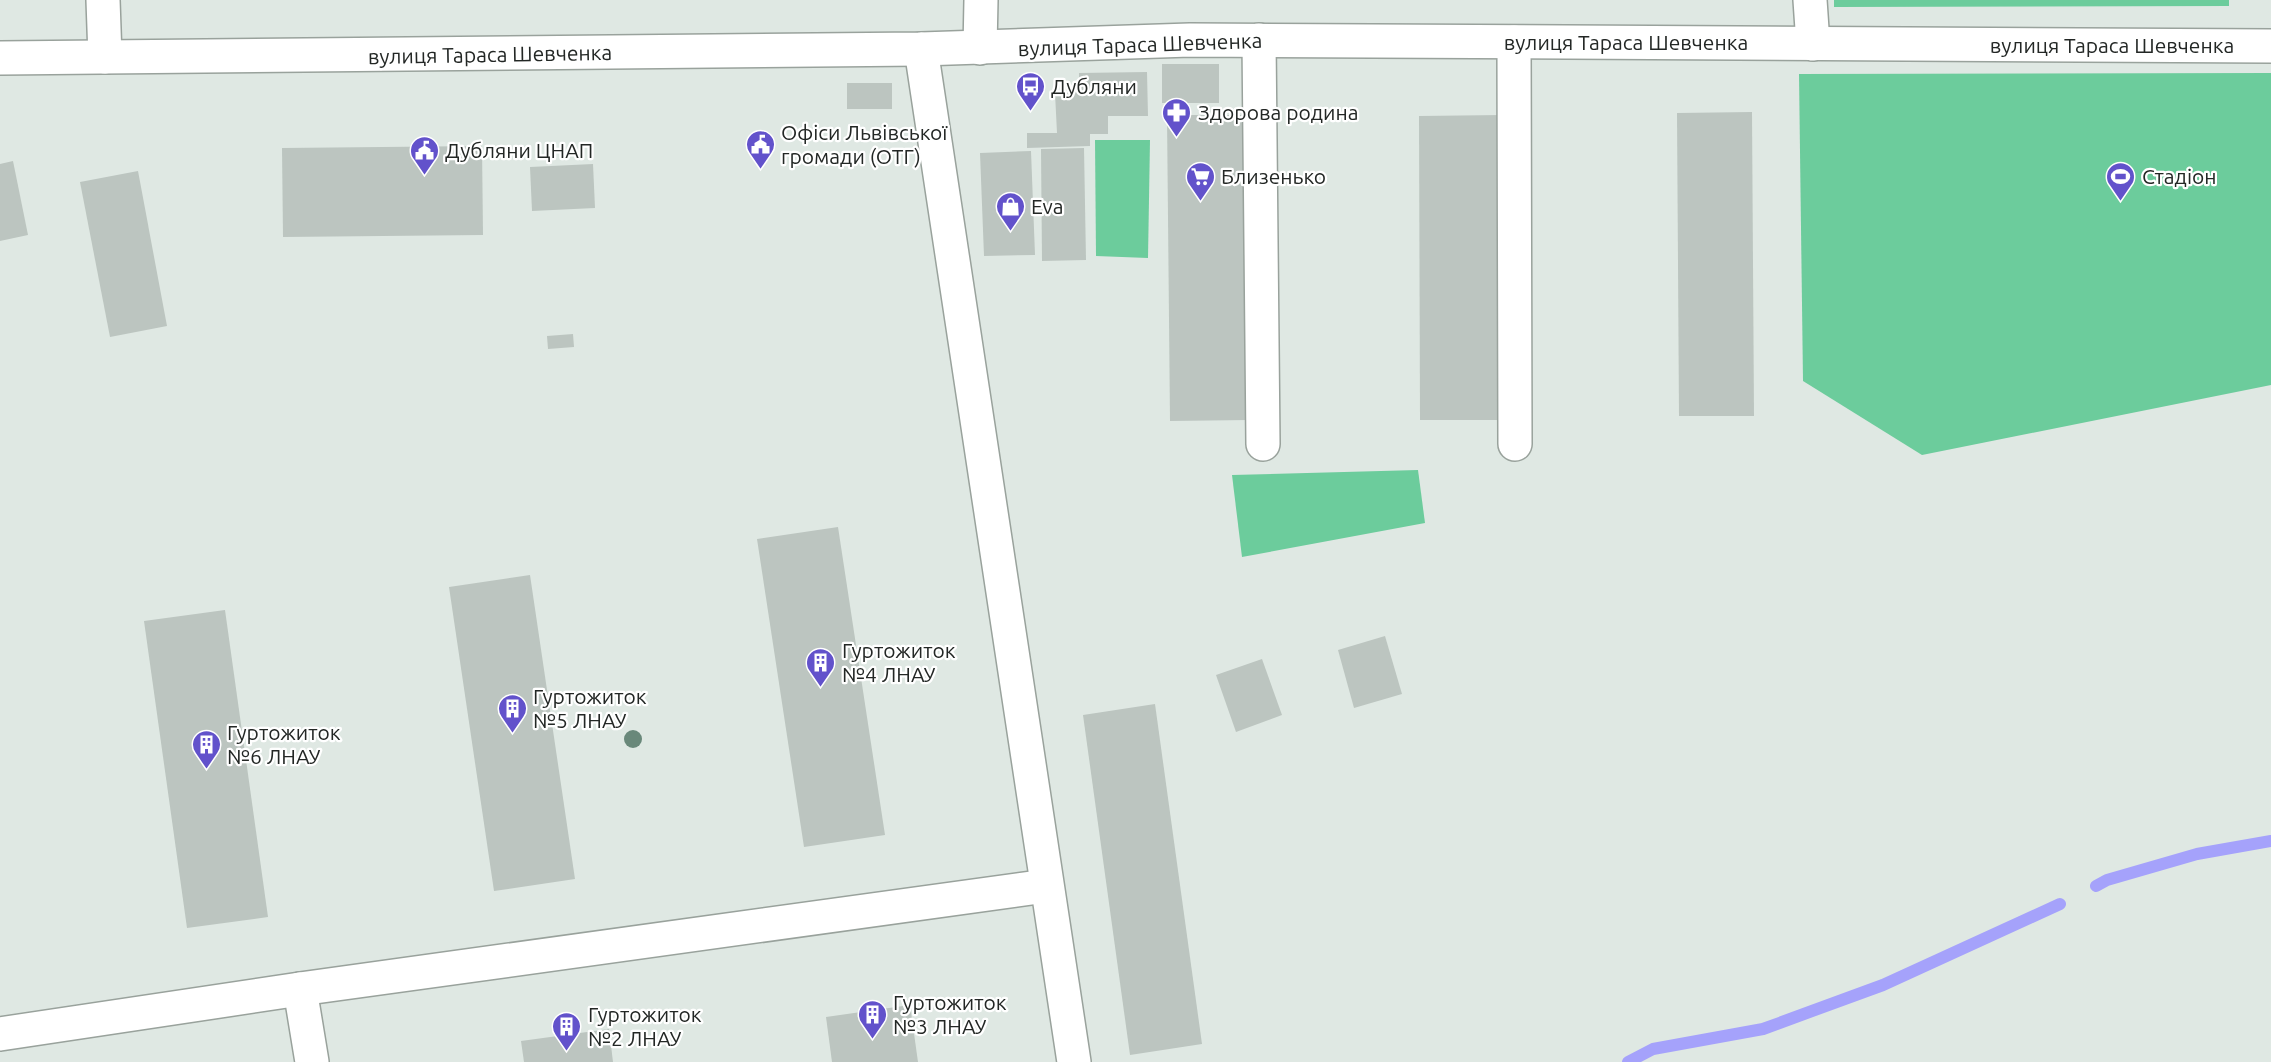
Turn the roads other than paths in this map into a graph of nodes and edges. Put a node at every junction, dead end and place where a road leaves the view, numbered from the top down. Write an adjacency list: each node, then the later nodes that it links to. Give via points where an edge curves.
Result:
1 (103, 0): 10 (street)
2 (981, 0): 8 (street)
3 (1810, 0): 6 (street)
4 (1259, 40): 5 (street, вулиця Тараса Шевченка); 8 (street, вулиця Тараса Шевченка); 12 (street)
5 (1514, 42): 6 (street, вулиця Тараса Шевченка); 13 (street)
6 (1813, 44): 7 (street, вулиця Тараса Шевченка)
7 (2271, 46)
8 (980, 48): 9 (street, вулиця Тараса Шевченка)
9 (921, 49): 10 (street, вулиця Тараса Шевченка); 14 (street)
10 (105, 57): 11 (street, вулиця Тараса Шевченка)
11 (0, 58)
12 (1263, 444)
13 (1515, 444)
14 (1046, 886): 15 (street); 19 (street)
15 (302, 1000): 16 (street); 17 (street); 18 (street)
16 (0, 1034)
17 (0, 1056)
18 (312, 1062)
19 (1074, 1062)

